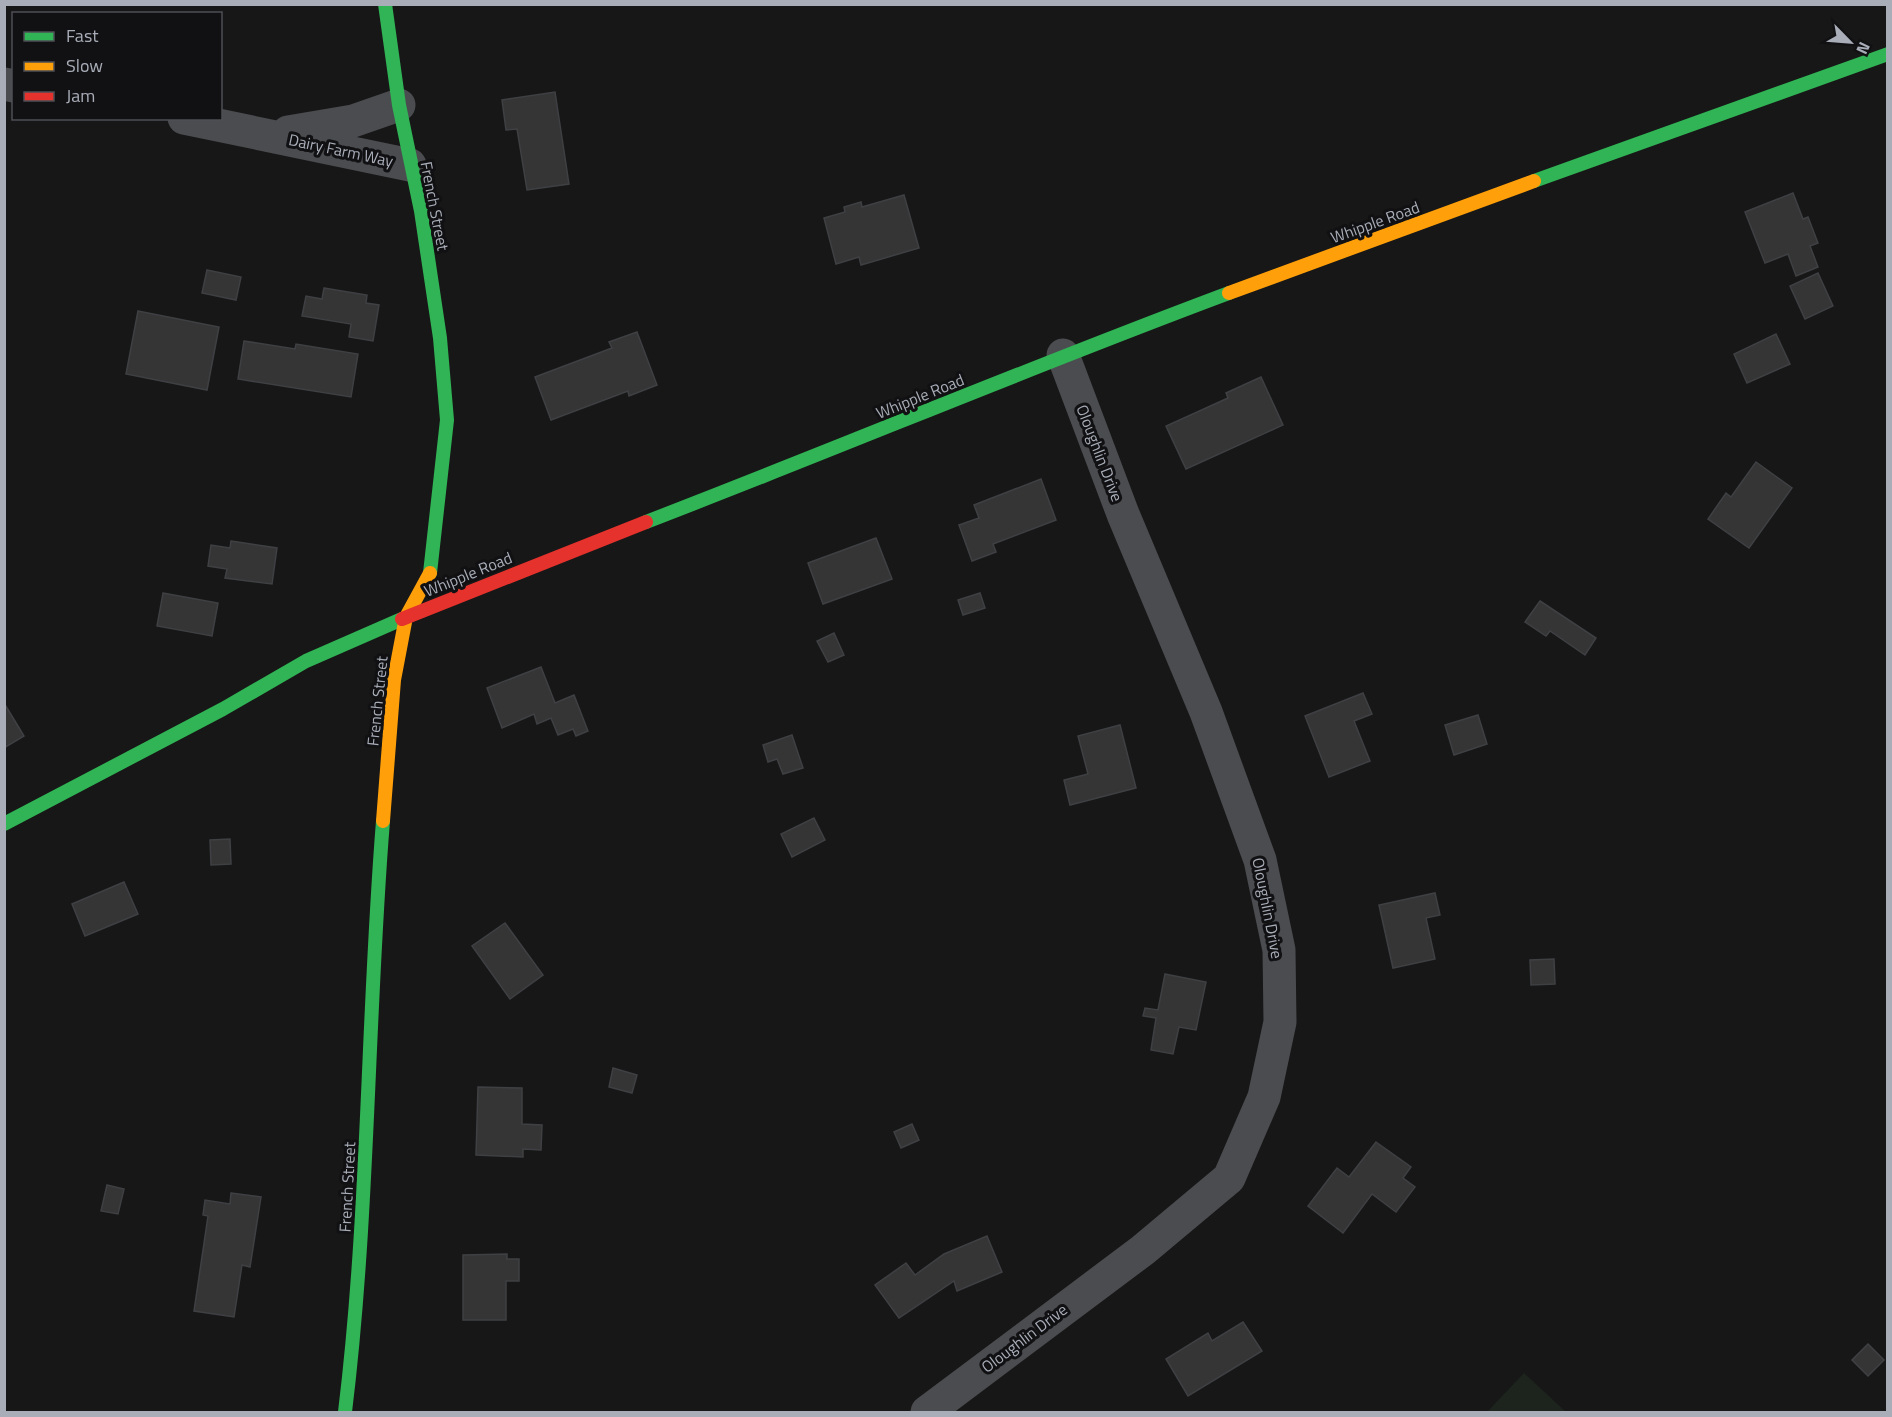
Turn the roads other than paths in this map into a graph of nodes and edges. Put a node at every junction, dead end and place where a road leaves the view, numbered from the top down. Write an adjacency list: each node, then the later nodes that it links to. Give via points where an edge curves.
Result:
1 (385, 4): 3 (main road, French Street)
2 (1881, 57): 7 (main road, Whipple Road, via 1603,155)
3 (399, 105): 5 (street, Dairy Farm Way, via 353,121); 6 (main road, French Street)
4 (194, 120): 5 (street, Dairy Farm Way)
5 (271, 135): 6 (street, Dairy Farm Way)
6 (410, 165): 8 (main road, French Street, via 433,291 447,420 430,577)
7 (1063, 355): 8 (main road, Whipple Road); 11 (street, Oloughlin Drive, via 1123,514 1206,712 1260,860 1279,950 1280,1022 1264,1097 1229,1178 1143,1250)
8 (406, 617): 9 (main road, Whipple Road, via 306,661); 10 (main road, French Street, via 394,680 374,928 360,1261)
9 (4, 824)
10 (345, 1413)
11 (927, 1413)

